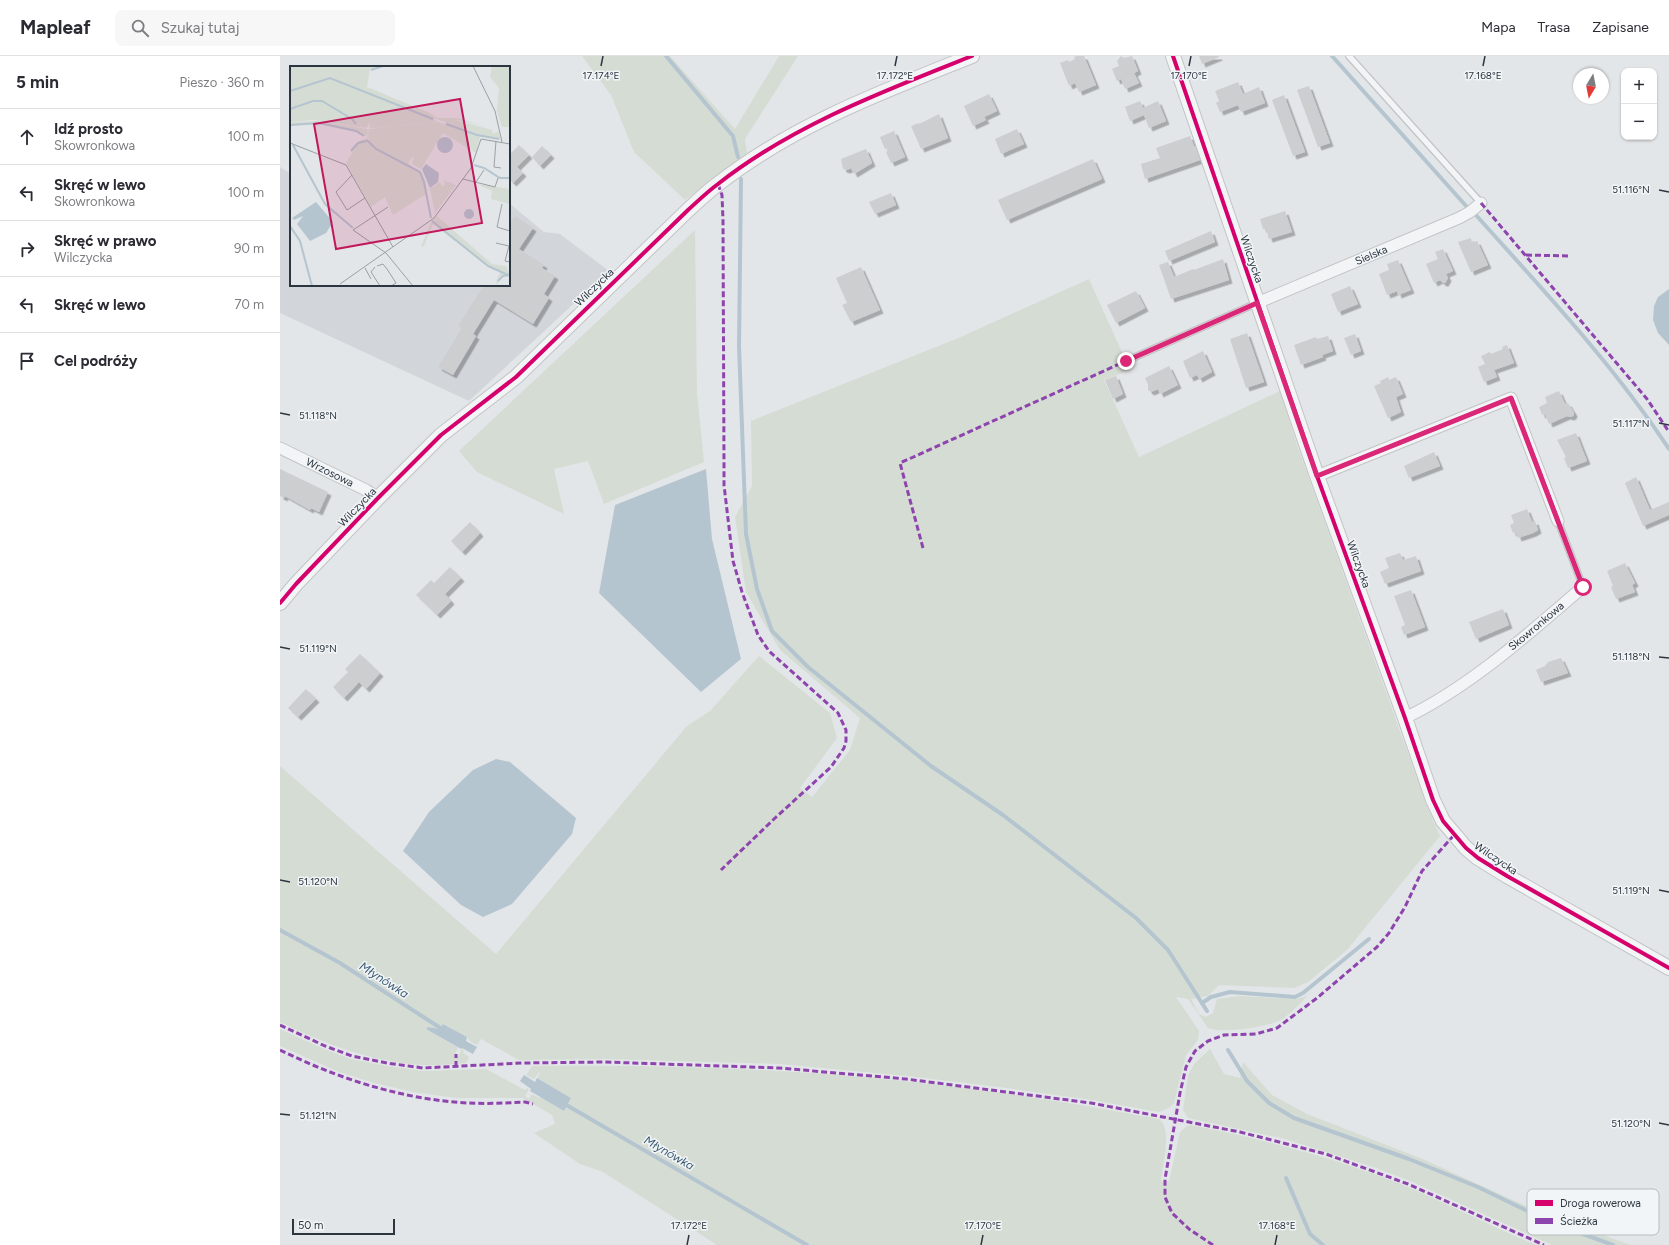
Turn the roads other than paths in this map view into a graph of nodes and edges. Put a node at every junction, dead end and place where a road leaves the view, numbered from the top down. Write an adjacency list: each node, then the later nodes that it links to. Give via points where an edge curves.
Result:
1 (972, 56): 9 (street, Wilczycka, via 836,113 789,138 718,184 676,221 516,377 441,435)
2 (1173, 56): 5 (street, Wilczycka)
3 (1349, 56): 4 (lane)
4 (1481, 202): 5 (street, Sielska, via 1459,218)
5 (1257, 303): 6 (lane); 8 (street, Wilczycka)
6 (1126, 361)
7 (280, 448): 9 (street, Wrzosowa)
8 (1317, 476): 10 (street, Skowronkowa, via 1511,398); 13 (street, Wilczycka)
9 (378, 498): 12 (street, Wilczycka)
10 (1558, 521): 11 (lane, Skowronkowa)
11 (1583, 587): 13 (street, Skowronkowa, via 1514,646 1467,681 1421,711)
12 (280, 604)
13 (1405, 718): 14 (street, Wilczycka, via 1433,800 1443,821 1466,848 1507,876)
14 (1669, 968)

